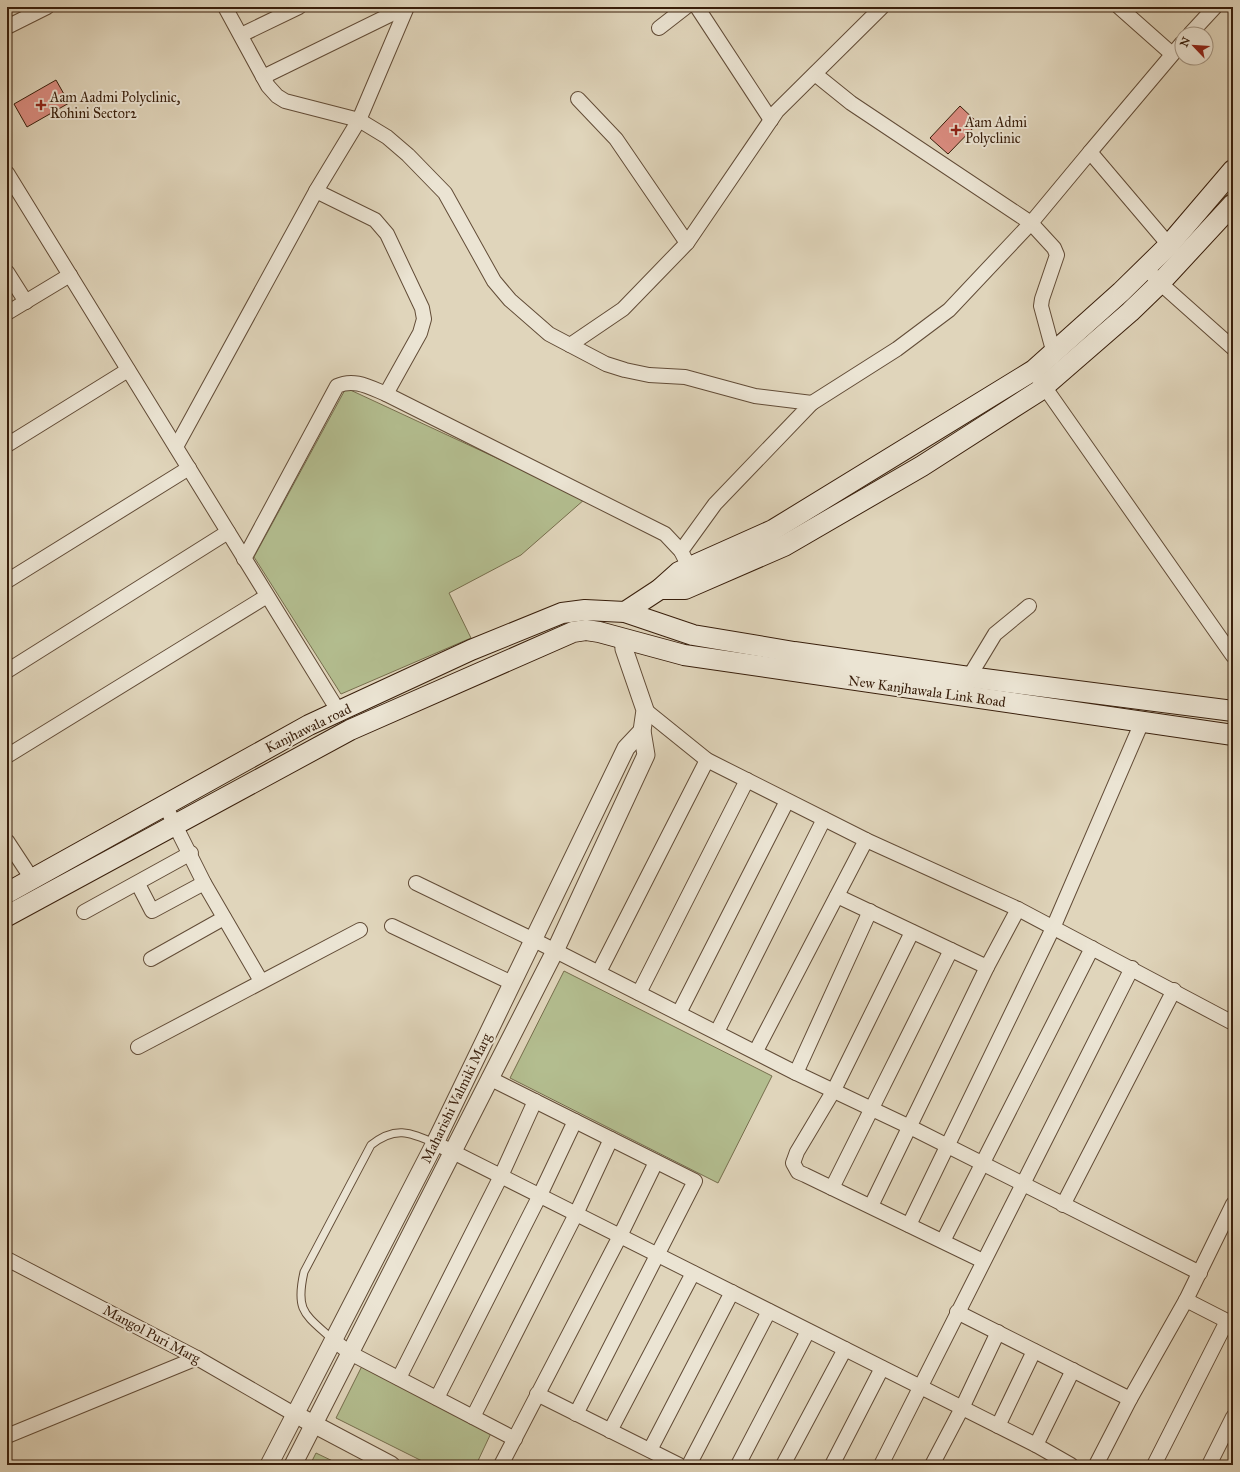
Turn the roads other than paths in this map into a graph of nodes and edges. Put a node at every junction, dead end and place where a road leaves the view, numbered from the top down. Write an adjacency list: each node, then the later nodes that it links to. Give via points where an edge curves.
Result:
1 (47, 7): 11 (street)
2 (225, 7): 13 (street)
3 (299, 7): 13 (street)
4 (406, 7): 16 (street); 18 (street)
5 (686, 7): 12 (street)
6 (696, 7): 19 (street)
7 (882, 7): 15 (street)
8 (1119, 7): 14 (street)
9 (1215, 7): 10 (street)
10 (1197, 26)
11 (7, 27)
12 (659, 28)
13 (241, 35): 16 (street)
14 (1172, 54): 20 (street)
15 (814, 74): 19 (street); 25 (street, via 851,103)
16 (263, 77): 18 (street, via 277,96 285,101)
17 (578, 99): 26 (street, via 616,139)
18 (359, 120): 23 (street); 36 (street, via 387,137 445,193 494,281 510,300 548,334)
19 (771, 120): 26 (street)
20 (1090, 152): 25 (street); 27 (street)
21 (1233, 170): 27 (main road)
22 (9, 179): 30 (street)
23 (316, 191): 41 (street, via 375,220 381,226 422,308 424,319 420,333); 44 (street)
24 (1233, 204): 31 (main road)
25 (1031, 223): 38 (street, via 1054,248 1057,255 1041,306); 42 (street, via 949,310 897,349)
26 (688, 243): 36 (street, via 623,309)
27 (1169, 245): 28 (main road)
28 (1146, 268): 31 (street); 32 (main road)
29 (7, 272): 33 (street)
30 (70, 274): 33 (street); 39 (street)
31 (1160, 283): 34 (main road); 37 (street)
32 (1121, 292): 34 (main road); 38 (main road)
33 (26, 302): 35 (street)
34 (1135, 307): 40 (main road)
35 (7, 313)
36 (570, 345): 42 (street, via 606,364 625,370 649,375 692,378 755,396)
37 (1233, 348)
38 (1054, 354): 40 (main road)
39 (128, 370): 43 (street); 44 (street)
40 (1039, 379): 48 (main road, via 922,466 784,546); 54 (street)
41 (386, 394): 47 (street, via 355,382 345,382 336,386); 48 (street, via 665,534)
42 (812, 403): 48 (street, via 715,504)
43 (7, 444)
44 (176, 447): 45 (street)
45 (189, 468): 46 (street); 49 (street)
46 (228, 532): 47 (street); 55 (street)
47 (244, 559): 50 (street)
48 (688, 568): 52 (main road, via 685,589 660,589)
49 (7, 581)
50 (267, 596): 59 (street); 63 (street)
51 (1029, 606): 56 (street, via 995,634)
52 (625, 612): 53 (main road); 56 (main road, New Kanjhawala Link Road, via 694,635); 59 (main road, Kanjhawala road, via 585,610 562,613 471,650)
53 (623, 638): 57 (street, Maharishi Valmiki Marg, via 624,649); 60 (main road, New Kanjhawala Link Road, via 684,655); 69 (main road, Kanjhawala road, via 586,630 568,634 350,730)
54 (1233, 656)
55 (7, 671)
56 (969, 677): 58 (main road, New Kanjhawala Link Road)
57 (645, 710): 61 (street, Maharishi Valmiki Marg); 64 (street)
58 (1233, 711)
59 (339, 712): 67 (main road, Kanjhawala road, via 309,725)
60 (1142, 722): 62 (main road, New Kanjhawala Link Road); 85 (street)
61 (642, 731): 88 (street, Maharishi Valmiki Marg, via 626,748); 90 (street, Maharishi Valmiki Marg, via 646,755)
62 (1233, 735)
63 (7, 756)
64 (708, 760): 65 (street); 95 (street)
65 (747, 780): 66 (street); 99 (street)
66 (787, 801): 68 (street); 100 (street)
67 (165, 805): 69 (street); 73 (main road, Kanjhawala road)
68 (824, 820): 71 (street); 104 (street)
69 (176, 825): 72 (street); 82 (main road, Kanjhawala road)
70 (7, 840): 73 (street)
71 (866, 840): 78 (street); 79 (street)
72 (191, 853): 74 (street); 76 (street)
73 (32, 879): 77 (main road, Kanjhawala road)
74 (204, 883): 76 (street, via 152,911); 83 (street)
75 (416, 883): 88 (street)
76 (138, 884): 81 (street)
77 (7, 893)
78 (837, 896): 80 (street); 106 (street)
79 (1018, 909): 85 (street); 93 (street)
80 (870, 911): 87 (street); 107 (street)
81 (84, 912)
82 (7, 916)
83 (224, 918): 92 (street); 96 (street)
84 (392, 926): 97 (street)
85 (1053, 928): 89 (street); 116 (street)
86 (360, 930): 96 (street)
87 (912, 932): 91 (street); 109 (street)
88 (534, 940): 90 (street); 97 (street, Maharishi Valmiki Marg)
89 (1092, 948): 94 (street); 119 (street)
90 (555, 950): 95 (street); 103 (street, Maharishi Valmiki Marg)
91 (951, 950): 93 (street); 111 (street)
92 (151, 959)
93 (987, 968): 113 (street)
94 (1132, 968): 98 (street); 121 (street)
95 (598, 972): 99 (street)
96 (261, 981): 105 (street)
97 (512, 983): 101 (street, Maharishi Valmiki Marg)
98 (1174, 990): 102 (street); 125 (street)
99 (639, 993): 100 (street)
100 (680, 1013): 104 (street)
101 (494, 1020): 103 (street); 115 (street, Maharishi Valmiki Marg)
102 (1233, 1023)
103 (514, 1030): 108 (street, Maharishi Valmiki Marg)
104 (717, 1032): 106 (street)
105 (138, 1047)
106 (756, 1051): 107 (street)
107 (796, 1073): 109 (street)
108 (489, 1078): 110 (street); 117 (street, Maharishi Valmiki Marg)
109 (834, 1090): 111 (street); 122 (street, via 793,1163 798,1172)
110 (535, 1101): 112 (street); 120 (street)
111 (871, 1109): 113 (street); 122 (street)
112 (575, 1121): 114 (street); 123 (street)
113 (910, 1127): 116 (street); 126 (street)
114 (611, 1139): 118 (street); 127 (street)
115 (435, 1143): 117 (street); 143 (street, Maharishi Valmiki Marg); 143 (lane, via 410,1133 396,1132 382,1136 371,1145 304,1272 300,1302 313,1321)
116 (947, 1146): 119 (street); 128 (street)
117 (453, 1152): 120 (street); 146 (street, Maharishi Valmiki Marg)
118 (656, 1162): 129 (street); 131 (street, via 695,1181)
119 (982, 1164): 121 (street); 130 (street)
120 (500, 1176): 123 (street); 150 (street)
121 (1022, 1184): 125 (street); 133 (street)
122 (832, 1188): 126 (street)
123 (540, 1196): 127 (street); 153 (street)
124 (1233, 1204): 135 (street)
125 (1063, 1205): 135 (street)
126 (871, 1206): 128 (street)
127 (576, 1214): 129 (street); 158 (street)
128 (909, 1225): 130 (street)
129 (620, 1236): 131 (street); 152 (street)
130 (943, 1241): 133 (street)
131 (658, 1255): 134 (street); 157 (street)
132 (7, 1258): 147 (street, Mangol Puri Marg)
133 (983, 1261): 139 (street)
134 (693, 1272): 136 (street); 162 (street)
135 (1200, 1273): 137 (street)
136 (732, 1292): 138 (street); 166 (street)
137 (1186, 1300): 140 (street); 154 (street)
138 (770, 1311): 141 (street); 172 (street)
139 (957, 1312): 142 (street); 151 (street)
140 (1230, 1322): 180 (street)
141 (808, 1331): 144 (street); 173 (street)
142 (998, 1332): 145 (street); 155 (street)
143 (333, 1340): 146 (street); 156 (street, Maharishi Valmiki Marg)
144 (845, 1349): 148 (street); 174 (street)
145 (1034, 1351): 149 (street); 161 (street)
146 (350, 1353): 150 (street); 160 (street, Maharishi Valmiki Marg)
147 (197, 1358): 156 (street, Mangol Puri Marg); 163 (street)
148 (882, 1368): 151 (street); 175 (street)
149 (1073, 1370): 154 (street); 165 (street)
150 (398, 1378): 153 (street)
151 (921, 1388): 155 (street); 176 (street)
152 (538, 1394): 157 (street); 164 (street)
153 (437, 1398): 158 (street)
154 (1130, 1399): 179 (street)
155 (962, 1408): 161 (street); 177 (street)
156 (294, 1414): 160 (street); 167 (street, Maharishi Valmiki Marg)
157 (576, 1414): 162 (street)
158 (473, 1417): 164 (street)
159 (1233, 1417): 181 (street)
160 (314, 1425): 168 (street, Maharishi Valmiki Marg); 169 (street)
161 (998, 1426): 165 (street)
162 (610, 1431): 166 (street)
163 (7, 1436)
164 (515, 1439): 170 (street)
165 (1036, 1445): 178 (street)
166 (650, 1450): 171 (street)
167 (269, 1465)
168 (293, 1465)
169 (390, 1465)
170 (502, 1465)
171 (679, 1465)
172 (689, 1465)
173 (738, 1465)
174 (783, 1465)
175 (832, 1465)
176 (881, 1465)
177 (932, 1465)
178 (1072, 1465)
179 (1096, 1465)
180 (1154, 1465)
181 (1209, 1465)

